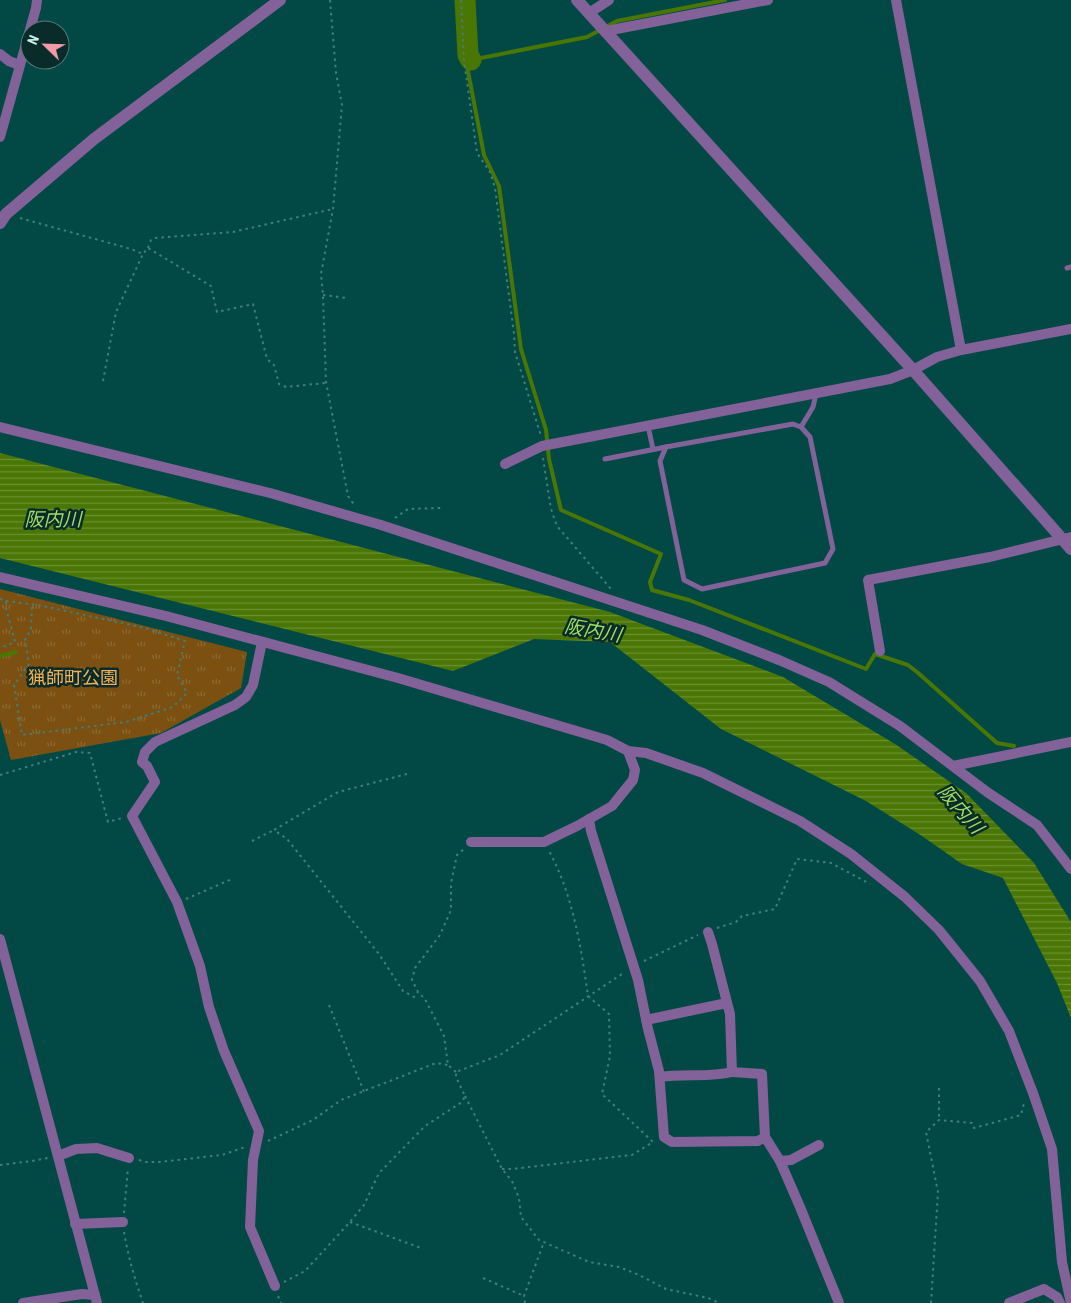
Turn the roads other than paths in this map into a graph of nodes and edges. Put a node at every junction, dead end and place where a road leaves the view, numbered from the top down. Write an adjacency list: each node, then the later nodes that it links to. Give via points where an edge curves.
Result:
1 (37, 0): 10 (street)
2 (280, 0): 12 (street, via 94,139)
3 (577, 0): 7 (street)
4 (609, 0): 7 (street)
5 (768, 0): 8 (street)
6 (896, 0): 14 (street)
7 (589, 13): 8 (street)
8 (606, 31): 15 (street)
9 (0, 54): 10 (street)
10 (19, 65): 11 (street)
11 (0, 137)
12 (3, 219)
13 (1071, 329): 14 (street)
14 (961, 350): 15 (street, via 937,357)
15 (913, 370): 16 (street, via 890,379); 24 (street)
16 (816, 394): 17 (street); 18 (lane)
17 (648, 426): 21 (lane); 23 (street, via 542,446)
18 (802, 426): 20 (lane, via 793,424); 20 (lane, via 810,436 833,549 825,563 702,589 684,580 660,461)
19 (0, 427): 31 (street, via 270,493 381,525 702,630 829,682 900,726)
20 (666, 447): 21 (lane)
21 (653, 449): 22 (lane)
22 (605, 459)
23 (505, 464)
24 (1066, 538): 25 (street); 28 (street, via 990,557 868,580)
25 (1071, 549)
26 (0, 578): 27 (street)
27 (262, 642): 30 (street, via 398,678 607,740); 48 (street, via 253,685 246,697 155,742 145,752 142,762 155,782 132,816 177,902 200,966 224,1051 259,1131 253,1160 250,1227)
28 (880, 652)
29 (1071, 742): 31 (street)
30 (628, 751): 32 (street, via 635,770 633,780 612,806); 54 (street, via 646,753 703,773 800,821 851,854 939,930 980,981 1008,1031 1052,1149 1062,1262)
31 (953, 766): 34 (street, via 1038,825)
32 (589, 819): 33 (street, via 544,842); 38 (street, via 634,967)
33 (471, 842)
34 (1071, 869)
35 (708, 932): 37 (street)
36 (0, 940): 43 (street)
37 (727, 1003): 38 (street); 39 (street)
38 (646, 1020): 40 (street)
39 (732, 1072): 40 (street); 41 (street, via 762,1074)
40 (660, 1077): 41 (street, via 664,1137 672,1142 758,1141)
41 (765, 1137): 45 (street)
42 (819, 1145): 45 (street, via 791,1160)
43 (58, 1156): 44 (street, via 76,1148 97,1148); 47 (street)
44 (129, 1158)
45 (780, 1161): 51 (street)
46 (123, 1222): 47 (street)
47 (76, 1224): 49 (street)
48 (275, 1286)
49 (96, 1299): 50 (street, via 82,1294)
50 (23, 1303)
51 (839, 1303)
52 (1009, 1303): 53 (street, via 1044,1288)
53 (1060, 1303)
54 (1071, 1303)

